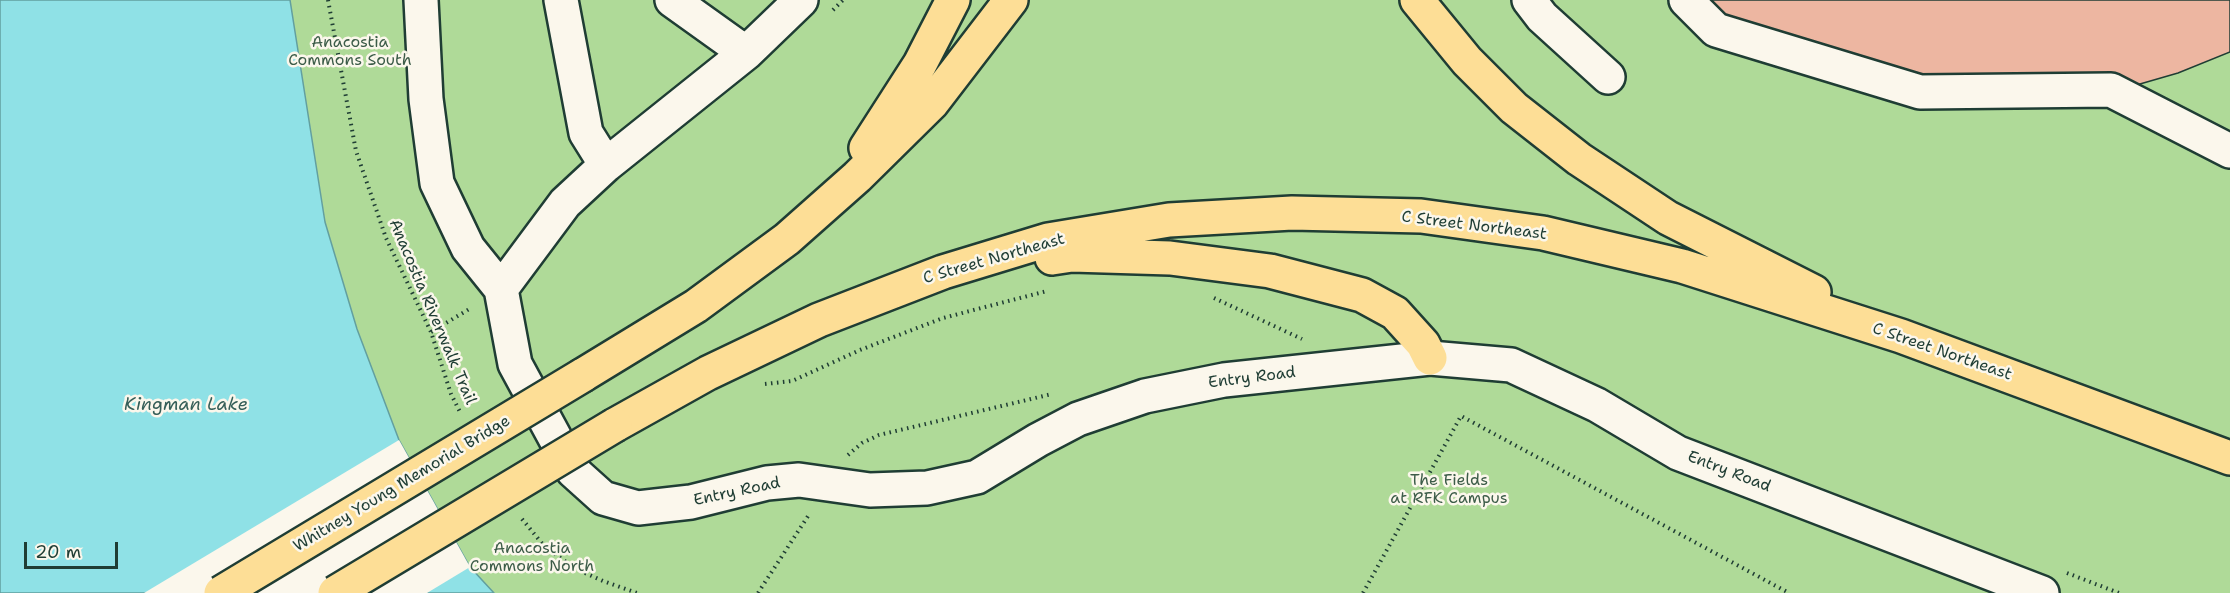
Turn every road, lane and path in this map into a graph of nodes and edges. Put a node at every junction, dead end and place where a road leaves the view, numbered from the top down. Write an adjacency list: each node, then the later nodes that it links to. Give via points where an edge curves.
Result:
1 (328, 0): 24 (path, Anacostia Riverwalk Trail, via 356,151 386,238 430,332)
2 (421, 0): 17 (street, via 426,99 437,183 468,248)
3 (561, 0): 14 (street, via 586,133)
4 (672, 0): 11 (street)
5 (801, 0): 11 (street)
6 (953, 0): 15 (main road, via 920,64 869,145)
7 (1011, 0): 15 (main road, via 932,103)
8 (1417, 0): 20 (main road, via 1467,61 1514,108 1579,159 1668,218)
9 (1529, 0): 12 (street, via 1542,17)
10 (1686, 0): 13 (street, via 1716,30 1920,92 2111,90)
11 (746, 53): 14 (street)
12 (1608, 77)
13 (2230, 151)
14 (606, 165): 17 (street, via 565,203)
15 (787, 239): 28 (main road, Whitney Young Memorial Bridge, bridge, via 696,306)
16 (943, 272): 20 (main road, C Street Northeast, via 1048,240 1169,220 1292,213 1421,216 1543,233 1682,266); 22 (main road, via 1072,255 1170,258 1270,271 1370,299 1395,313 1423,344); 29 (main road, C Street Northeast, bridge, via 819,320 708,373)
17 (501, 289): 22 (street, Entry Road, via 515,364 573,471 603,498 638,508 692,502 766,483 799,480 870,490 927,488 977,477 1078,419 1145,396 1224,380)
18 (1052, 290): 23 (path, via 943,318 792,381)
19 (1203, 294): 21 (path)
20 (1901, 336): 25 (main road, C Street Northeast)
21 (1311, 343)
22 (1430, 358): 34 (street, Entry Road, via 1511,365 1597,405 1678,453)
23 (764, 384)
24 (465, 422)
25 (2230, 458)
26 (813, 507): 31 (path)
27 (519, 515): 30 (path, via 545,547 576,569)
28 (221, 593)
29 (335, 593)
30 (638, 593)
31 (758, 593)
32 (1363, 593): 33 (path, via 1461,416)
33 (1790, 593)
34 (2042, 593)

